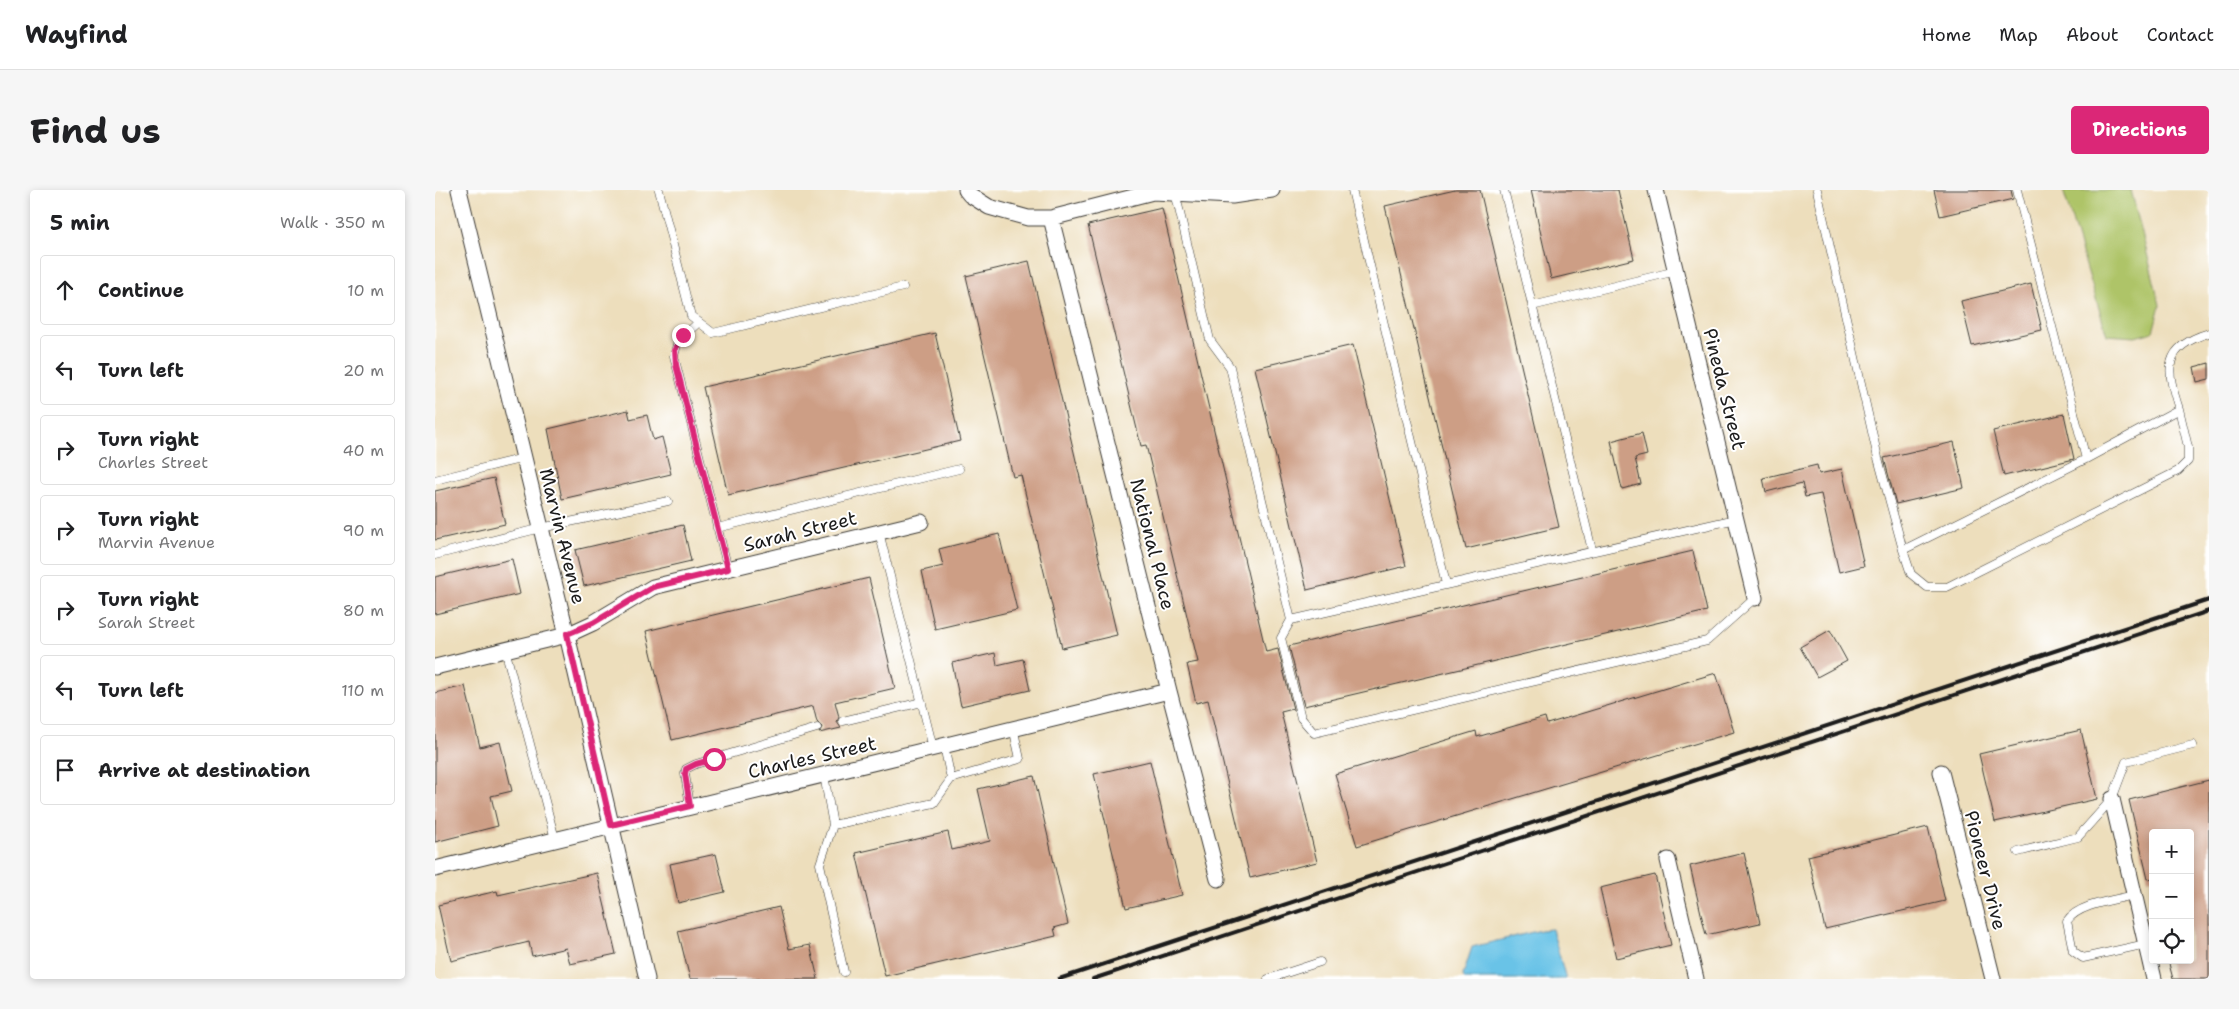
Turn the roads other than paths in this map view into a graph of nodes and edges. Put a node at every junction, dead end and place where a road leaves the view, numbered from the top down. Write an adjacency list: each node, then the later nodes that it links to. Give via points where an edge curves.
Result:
1 (459, 190): 19 (street, Marvin Avenue)
2 (659, 190): 16 (lane, via 691,316)
3 (966, 190): 12 (street, via 989,207 1028,218)
4 (1272, 190): 10 (street, via 1232,196)
5 (1352, 190): 33 (lane)
6 (1503, 190): 15 (lane)
7 (1656, 190): 13 (street, Pineda Street)
8 (1817, 190): 30 (lane, via 1878,458)
9 (2017, 190): 20 (lane)
10 (1175, 192): 11 (street); 35 (lane, via 1210,340 1230,367)
11 (1127, 194): 12 (street)
12 (1051, 218): 39 (street, National Place)
13 (1676, 271): 15 (lane); 24 (street, Pineda Street)
14 (903, 287): 16 (lane, via 713,333)
15 (1532, 306): 29 (lane)
16 (699, 322): 27 (lane, via 678,341 674,356)
17 (2209, 333): 18 (lane, via 2179,347 2170,363 2170,382)
18 (2179, 409): 20 (lane); 30 (lane, via 2188,461 2178,471 1947,587 1927,587 1911,574)
19 (524, 458): 22 (lane); 26 (street, Marvin Avenue)
20 (2086, 459): 30 (lane)
21 (959, 469): 27 (lane)
22 (435, 480)
23 (668, 501): 26 (lane)
24 (1736, 519): 29 (lane); 34 (street, Pineda Street)
25 (921, 522): 28 (street, Sarah Street)
26 (541, 528): 31 (lane); 36 (street, Marvin Avenue)
27 (717, 528): 32 (lane)
28 (879, 532): 32 (street, Sarah Street); 40 (lane)
29 (1592, 550): 33 (lane)
30 (1903, 550)
31 (435, 555)
32 (728, 569): 36 (street, Sarah Street, via 653,587 593,623)
33 (1446, 584): 35 (lane)
34 (1755, 598): 35 (lane, via 1707,641 1314,734 1301,718 1281,638)
35 (1291, 620)
36 (567, 634): 37 (street, Sarah Street); 51 (street, Marvin Avenue)
37 (505, 649): 38 (street, Sarah Street); 53 (lane)
38 (435, 667)
39 (1169, 691): 42 (street, Charles Street); 57 (street, National Place)
40 (922, 702): 41 (lane); 45 (lane)
41 (843, 721)
42 (1013, 727): 45 (street, Charles Street); 48 (lane, via 1020,759)
43 (817, 728): 50 (lane, via 686,769)
44 (2193, 745): 49 (lane, via 2126,762)
45 (938, 747): 47 (street, Charles Street); 48 (lane)
46 (1941, 772): 65 (street, Pioneer Drive)
47 (825, 775): 50 (street, Charles Street); 52 (lane)
48 (951, 779): 52 (lane, via 934,803)
49 (2112, 799): 54 (lane, via 2078,837); 58 (street)
50 (690, 806): 51 (street, Charles Street)
51 (611, 825): 53 (street, Charles Street); 62 (street, Marvin Avenue)
52 (833, 825): 61 (lane, via 820,864)
53 (555, 839): 56 (street, Charles Street)
54 (2018, 852)
55 (1668, 860): 64 (street)
56 (435, 869)
57 (1218, 879)
58 (2134, 895): 59 (street); 59 (lane, via 2072,914 2067,921 2073,951 2083,958)
59 (2146, 944): 66 (street)
60 (1319, 962): 63 (lane)
61 (845, 972)
62 (647, 979)
63 (1268, 979)
64 (1696, 979)
65 (1993, 979)
66 (2154, 979)

